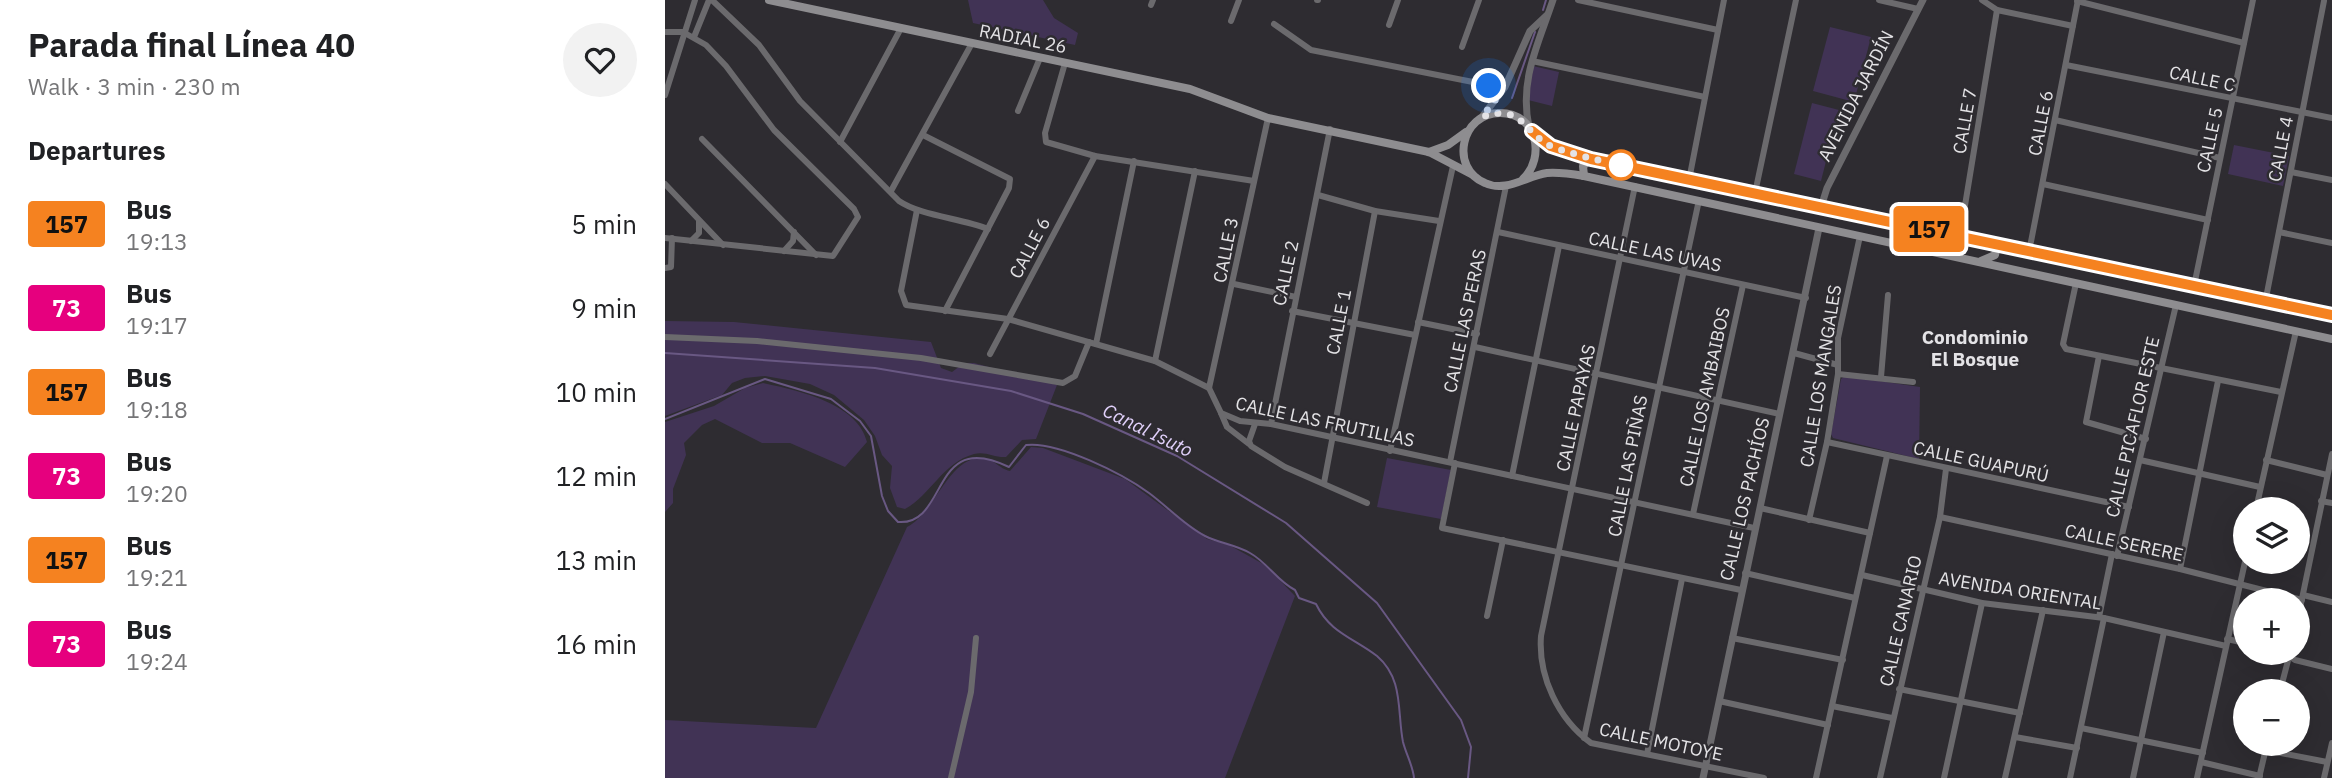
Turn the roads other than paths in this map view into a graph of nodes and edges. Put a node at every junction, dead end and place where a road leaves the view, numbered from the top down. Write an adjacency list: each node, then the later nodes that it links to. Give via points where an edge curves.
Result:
1 (695, 0): 28 (street)
2 (710, 0): 29 (street); 52 (street, via 759,45 800,101)
3 (769, 0): 25 (main road, RADIAL 26)
4 (1239, 0): 21 (street)
5 (1398, 0): 23 (street)
6 (1479, 0): 32 (street)
7 (1553, 0): 20 (street)
8 (1579, 0): 26 (street)
9 (1724, 0): 26 (street)
10 (1795, 0): 72 (street)
11 (1879, 0): 18 (street)
12 (1923, 0): 18 (street, AVENIDA JARDÍN)
13 (1982, 0): 19 (street)
14 (2078, 0): 24 (street, CALLE 6); 30 (street)
15 (2253, 0): 30 (street, CALLE 5)
16 (2323, 0): 17 (street); 42 (street, CALLE 4)
17 (2332, 6)
18 (1918, 9): 75 (street, AVENIDA JARDÍN)
19 (1997, 10): 24 (street); 87 (street, CALLE 7)
20 (1548, 15): 34 (street); 37 (street, via 1530,31)
21 (1231, 21)
22 (1273, 24): 37 (street, via 1311,50)
23 (1389, 25)
24 (2073, 26): 36 (street, CALLE 6)
25 (900, 30): 31 (main road, RADIAL 26); 52 (street)
26 (1718, 30): 39 (street)
27 (665, 32): 28 (street)
28 (683, 32): 29 (street); 38 (street)
29 (694, 37): 97 (street, via 726,65 774,130 854,209 856,223 839,251 833,256)
30 (2244, 43): 40 (street, CALLE 5)
31 (971, 45): 33 (main road, RADIAL 26); 50 (street)
32 (1461, 47)
33 (1040, 58): 35 (main road, RADIAL 26); 41 (street)
34 (1532, 61): 39 (street); 49 (street, via 1524,96)
35 (1065, 63): 44 (main road, RADIAL 26, via 1189,89); 54 (street, via 1044,138 1053,146)
36 (2066, 65): 40 (street, CALLE C); 46 (street, CALLE 6)
37 (1502, 91): 43 (street)
38 (665, 95)
39 (1705, 97): 64 (street)
40 (2232, 100): 42 (street, CALLE C); 55 (street, CALLE 5)
41 (1018, 111)
42 (2303, 113): 45 (street, CALLE C); 60 (street, CALLE 4)
43 (1482, 117): 47 (main road); 49 (main road, via 1513,115)
44 (1268, 118): 48 (main road, RADIAL 26); 66 (street, CALLE 3)
45 (2332, 118)
46 (2055, 120): 55 (street); 68 (street, CALLE 6)
47 (1471, 128): 53 (main road); 62 (main road, via 1462,154)
48 (1331, 129): 53 (main road, RADIAL 26); 73 (street, CALLE 2)
49 (1531, 129): 56 (main road, via 1551,146); 63 (main road, via 1536,162)
50 (923, 135): 71 (street); 82 (street, via 1010,179)
51 (702, 139): 83 (street)
52 (839, 142): 71 (street)
53 (1429, 152): 58 (main road, RADIAL 26)
54 (1095, 156): 57 (street); 115 (street, CALLE 6)
55 (2220, 158): 79 (street, CALLE 5)
56 (1591, 159): 61 (main road, via 1583,166); 64 (main road)
57 (1134, 162): 59 (street); 123 (street)
58 (1453, 166): 62 (main road, RADIAL 26); 80 (street)
59 (1195, 171): 66 (street); 128 (street)
60 (2291, 172): 65 (street); 85 (street, CALLE 4)
61 (1584, 176): 63 (main road, via 1547,173); 70 (main road)
62 (1475, 177): 69 (main road, via 1490,185)
63 (1523, 179): 69 (main road)
64 (1689, 180): 72 (main road)
65 (2332, 180)
66 (1254, 181): 104 (street, CALLE 3)
67 (665, 184): 78 (street)
68 (2043, 184): 79 (street); 96 (street, CALLE 6)
69 (1506, 186): 84 (street, CALLE LAS PERAS)
70 (1635, 186): 74 (main road); 98 (street, CALLE PAPAYAS)
71 (891, 191): 76 (street)
72 (1755, 193): 75 (main road)
73 (1318, 195): 77 (street); 108 (street, CALLE 2)
74 (1699, 200): 81 (main road); 102 (street, CALLE LAS PIÑAS)
75 (1821, 208): 87 (main road)
76 (917, 211): 82 (street); 112 (street, via 901,295 907,305)
77 (1375, 211): 80 (street); 117 (street, CALLE 1)
78 (699, 220): 89 (street, via 699,233); 92 (street)
79 (2208, 220): 106 (street, CALLE 5)
80 (1439, 221): 116 (street)
81 (1819, 228): 86 (main road); 109 (street, CALLE LOS PACHÍOS)
82 (988, 229): 112 (street)
83 (794, 232): 95 (street); 97 (street)
84 (1498, 232): 93 (street, CALLE LAS UVAS); 119 (street, CALLE LAS PERAS)
85 (2279, 232): 91 (street); 110 (street, CALLE 4)
86 (1860, 236): 99 (main road); 130 (street, CALLE LOS MANGALES, via 1838,338)
87 (1960, 236): 90 (main road)
88 (669, 238): 89 (street); 101 (street, via 673,263)
89 (691, 241): 92 (street)
90 (1989, 242): 94 (main road); 99 (main road, via 1994,255)
91 (2332, 243)
92 (723, 245): 95 (street)
93 (1559, 246): 98 (street, CALLE LAS UVAS); 129 (street)
94 (2010, 248): 96 (main road); 100 (main road, via 1998,256)
95 (784, 251): 97 (street)
96 (2029, 252): 106 (main road)
97 (816, 255)
98 (1622, 259): 102 (street, CALLE LAS UVAS); 133 (street, CALLE PAPAYAS)
99 (1978, 261): 100 (main road)
100 (2003, 267): 103 (main road)
101 (665, 268)
102 (1684, 272): 105 (street, CALLE LAS UVAS); 138 (street, CALLE LAS PIÑAS)
103 (2076, 283): 111 (main road); 127 (street, via 2064,347)
104 (1234, 284): 108 (street); 137 (street, CALLE 3)
105 (1743, 285): 109 (street, CALLE LAS UVAS); 140 (street, CALLE LOS AMBAIBOS)
106 (2194, 286): 110 (main road)
107 (1888, 295): 134 (street)
108 (1296, 297): 113 (street, CALLE 2)
109 (1805, 298): 125 (street, CALLE LOS PACHÍOS)
110 (2265, 303): 114 (main road)
111 (2176, 305): 118 (main road); 131 (street, CALLE PICAFLOR ESTE)
112 (945, 311): 115 (street)
113 (1292, 311): 117 (street); 144 (street, CALLE 2)
114 (2332, 315)
115 (1009, 319): 123 (street); 126 (street, CALLE 6)
116 (1418, 322): 119 (street); 120 (street)
117 (1352, 324): 120 (street); 145 (street, CALLE 1)
118 (2296, 331): 122 (main road); 139 (street)
119 (1477, 334): 124 (street, CALLE LAS PERAS)
120 (1415, 335): 149 (street)
121 (665, 337): 123 (street, via 757,341 921,358 1063,383 1075,376)
122 (2332, 339)
123 (1092, 343): 128 (street)
124 (1475, 347): 129 (street); 154 (street, CALLE LAS PERAS)
125 (1794, 353): 130 (street); 142 (street, CALLE LOS PACHÍOS)
126 (990, 354)
127 (2099, 356): 131 (street); 146 (street, via 2086,422)
128 (1155, 361): 137 (street)
129 (1536, 361): 133 (street); 158 (street)
130 (1839, 365): 132 (street, CALLE LOS MANGALES)
131 (2160, 369): 135 (street); 146 (street, CALLE PICAFLOR ESTE)
132 (1838, 374): 134 (street); 147 (street, CALLE LOS MANGALES)
133 (1597, 375): 138 (street); 161 (street, CALLE PAPAYAS)
134 (1881, 377): 136 (street)
135 (2218, 381): 139 (street); 156 (street)
136 (1913, 382)
137 (1209, 388): 141 (street, CALLE LAS FRUTILLAS)
138 (1658, 388): 140 (street); 166 (street, CALLE LAS PIÑAS)
139 (2281, 392): 153 (street)
140 (1718, 401): 142 (street); 169 (street, CALLE LOS AMBAIBOS)
141 (1221, 413): 143 (street, CALLE LAS FRUTILLAS); 148 (street, via 1227,426)
142 (1780, 414): 168 (street, CALLE LOS PACHÍOS)
143 (1255, 424): 144 (street, CALLE LAS FRUTILLAS); 148 (street)
144 (1271, 424): 145 (street, CALLE LAS FRUTILLAS)
145 (1334, 438): 149 (street, CALLE LAS FRUTILLAS); 159 (street, CALLE 1)
146 (2145, 439): 152 (street, CALLE PICAFLOR ESTE)
147 (1827, 442): 151 (street, CALLE GUAPURÚ); 171 (street, CALLE LOS MANGALES)
148 (1249, 444): 159 (street, via 1285,467)
149 (1390, 451): 154 (street, CALLE LAS FRUTILLAS)
150 (2332, 454): 157 (street)
151 (1887, 456): 155 (street, CALLE GUAPURÚ); 173 (street)
152 (2140, 460): 156 (street); 167 (street, CALLE PICAFLOR ESTE)
153 (2266, 460): 157 (street); 160 (street)
154 (1452, 462): 158 (street, CALLE LAS FRUTILLAS); 174 (street, CALLE LAS PERAS, via 1442,528)
155 (1946, 469): 167 (street, CALLE GUAPURÚ); 170 (street, CALLE CANARIO)
156 (2200, 474): 160 (street); 178 (street)
157 (2327, 475): 163 (street)
158 (1512, 476): 161 (street, CALLE LAS FRUTILLAS)
159 (1324, 483): 164 (street)
160 (2260, 487): 162 (street)
161 (1573, 491): 166 (street, CALLE LAS FRUTILLAS); 175 (street, CALLE PAPAYAS)
162 (2258, 497)
163 (2322, 501): 165 (street); 185 (street)
164 (1367, 503)
165 (2332, 503)
166 (1634, 505): 169 (street, CALLE LAS FRUTILLAS); 177 (street, CALLE LAS PIÑAS)
167 (2129, 507): 176 (street, CALLE PICAFLOR ESTE)
168 (1760, 508): 171 (street); 172 (street, CALLE LOS PACHÍOS)
169 (1693, 514): 172 (street, CALLE LAS FRUTILLAS)
170 (1940, 517): 176 (street, CALLE SERERE); 186 (street, CALLE CANARIO)
171 (1809, 520): 173 (street)
172 (1754, 528): 179 (street, CALLE LOS PACHÍOS)
173 (1870, 533): 181 (street)
174 (1503, 540): 175 (street); 193 (street)
175 (1560, 552): 177 (street); 196 (street, CALLE PAPAYAS)
176 (2115, 555): 178 (street, CALLE SERERE); 194 (street, CALLE PICAFLOR ESTE)
177 (1622, 565): 182 (street); 213 (street, CALLE LAS PIÑAS)
178 (2179, 569): 183 (street, CALLE SERERE)
179 (1745, 573): 187 (street, CALLE LOS PACHÍOS); 188 (street)
180 (2243, 574): 183 (street)
181 (1862, 575): 186 (street, AVENIDA ORIENTAL); 188 (street)
182 (1682, 579): 187 (street); 218 (street)
183 (2241, 585): 184 (street, CALLE SERERE); 199 (street)
184 (2255, 588)
185 (2304, 588)
186 (1921, 589): 191 (street, AVENIDA ORIENTAL); 204 (street, CALLE CANARIO)
187 (1741, 590): 198 (street, CALLE LOS PACHÍOS)
188 (1855, 598): 201 (street)
189 (2310, 599): 190 (street, CALLE SERERE)
190 (2332, 602)
191 (1982, 603): 192 (street, AVENIDA ORIENTAL); 206 (street)
192 (2043, 610): 194 (street, AVENIDA ORIENTAL); 208 (street)
193 (1487, 616)
194 (2102, 618): 195 (street, AVENIDA ORIENTAL); 211 (street, CALLE PICAFLOR ESTE)
195 (2164, 632): 199 (street, AVENIDA ORIENTAL); 214 (street)
196 (1541, 636): 213 (street, CALLE MOTOYE, via 1539,660 1551,692 1574,731)
197 (976, 638): 225 (street, via 971,692)
198 (1732, 638): 201 (street); 205 (street, CALLE LOS PACHÍOS)
199 (2226, 642): 200 (street, AVENIDA ORIENTAL); 217 (street)
200 (2233, 642)
201 (1843, 660): 207 (street)
202 (2310, 664): 203 (street)
203 (2332, 669)
204 (1899, 689): 206 (street); 209 (street, CALLE CANARIO)
205 (1719, 701): 210 (street); 223 (street, CALLE LOS PACHÍOS)
206 (1960, 701): 208 (street); 230 (street)
207 (1832, 706): 209 (street); 210 (street)
208 (2020, 713): 212 (street)
209 (1892, 718): 229 (street, CALLE CANARIO)
210 (1828, 725): 228 (street)
211 (2081, 728): 214 (street); 216 (street, CALLE PICAFLOR ESTE)
212 (2015, 737): 216 (street); 231 (street)
213 (1584, 738): 218 (street, CALLE MOTOYE)
214 (2141, 740): 217 (street); 233 (street)
215 (2332, 743): 222 (street)
216 (2077, 748): 232 (street, CALLE PICAFLOR ESTE)
217 (2203, 753): 221 (street)
218 (1647, 754): 223 (street, CALLE MOTOYE)
219 (2265, 756): 224 (street)
220 (2303, 756): 222 (street)
221 (2201, 762): 224 (street); 234 (street)
222 (2327, 762): 235 (street)
223 (1706, 766): 226 (street, CALLE LOS PACHÍOS); 227 (street, CALLE MOTOYE)
224 (2260, 777)
225 (951, 778)
226 (1703, 778)
227 (1764, 778)
228 (1817, 778)
229 (1879, 778)
230 (1944, 778)
231 (2005, 778)
232 (2070, 778)
233 (2133, 778)
234 (2197, 778)
235 (2324, 778)

